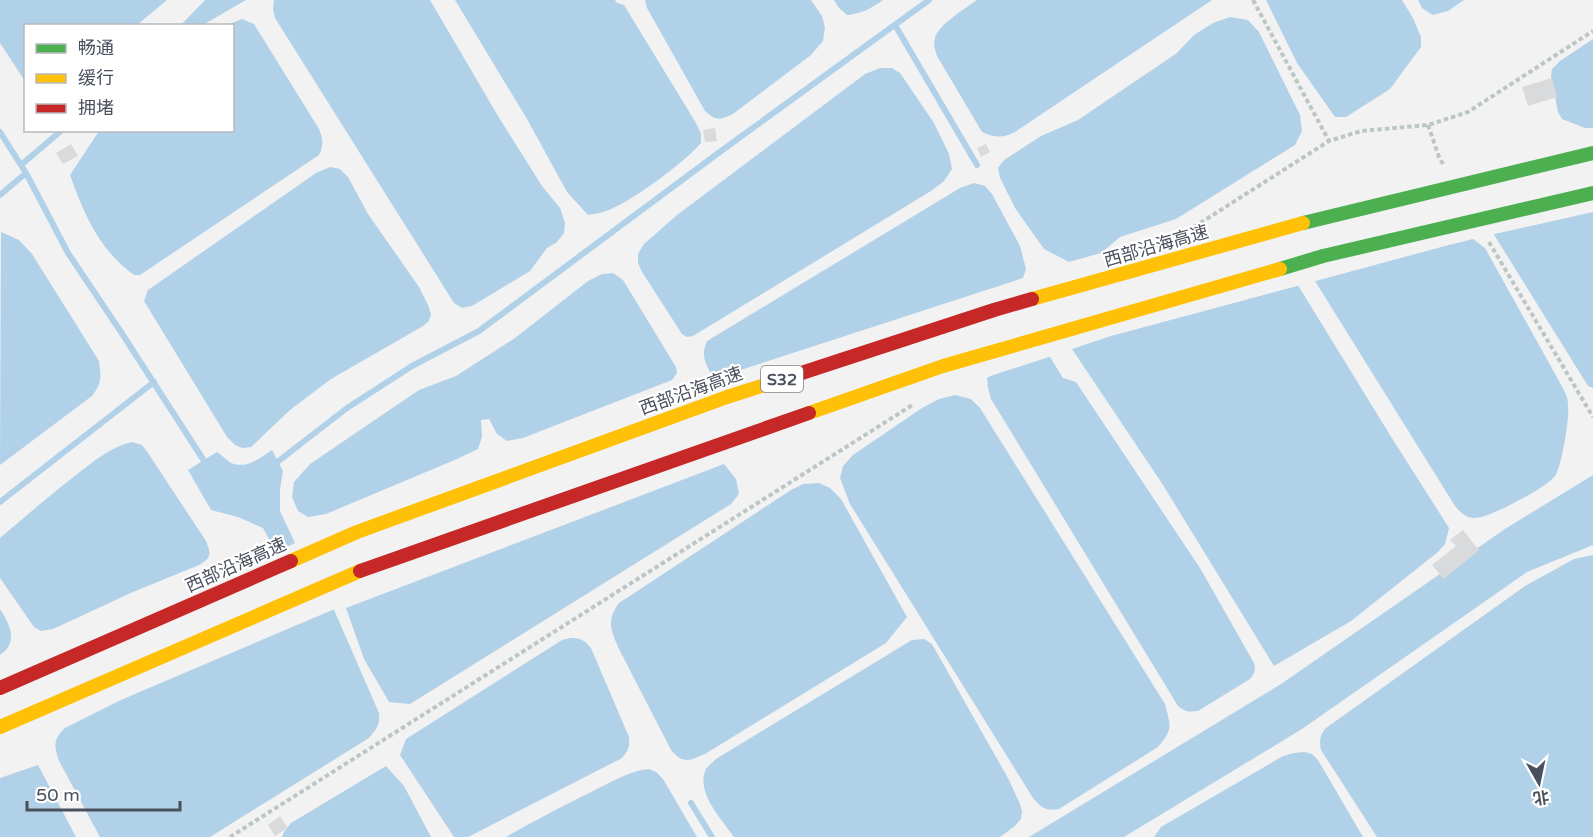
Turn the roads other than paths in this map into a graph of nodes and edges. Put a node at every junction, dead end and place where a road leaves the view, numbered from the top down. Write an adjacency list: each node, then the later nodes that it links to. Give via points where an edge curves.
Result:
1 (1593, 153): 3 (highway, 西部沿海高速 / S32, via 1320,219 1005,307 727,397 357,532)
2 (1593, 193): 4 (highway, S32, via 1323,256 943,366 367,568)
3 (0, 688)
4 (0, 727)

